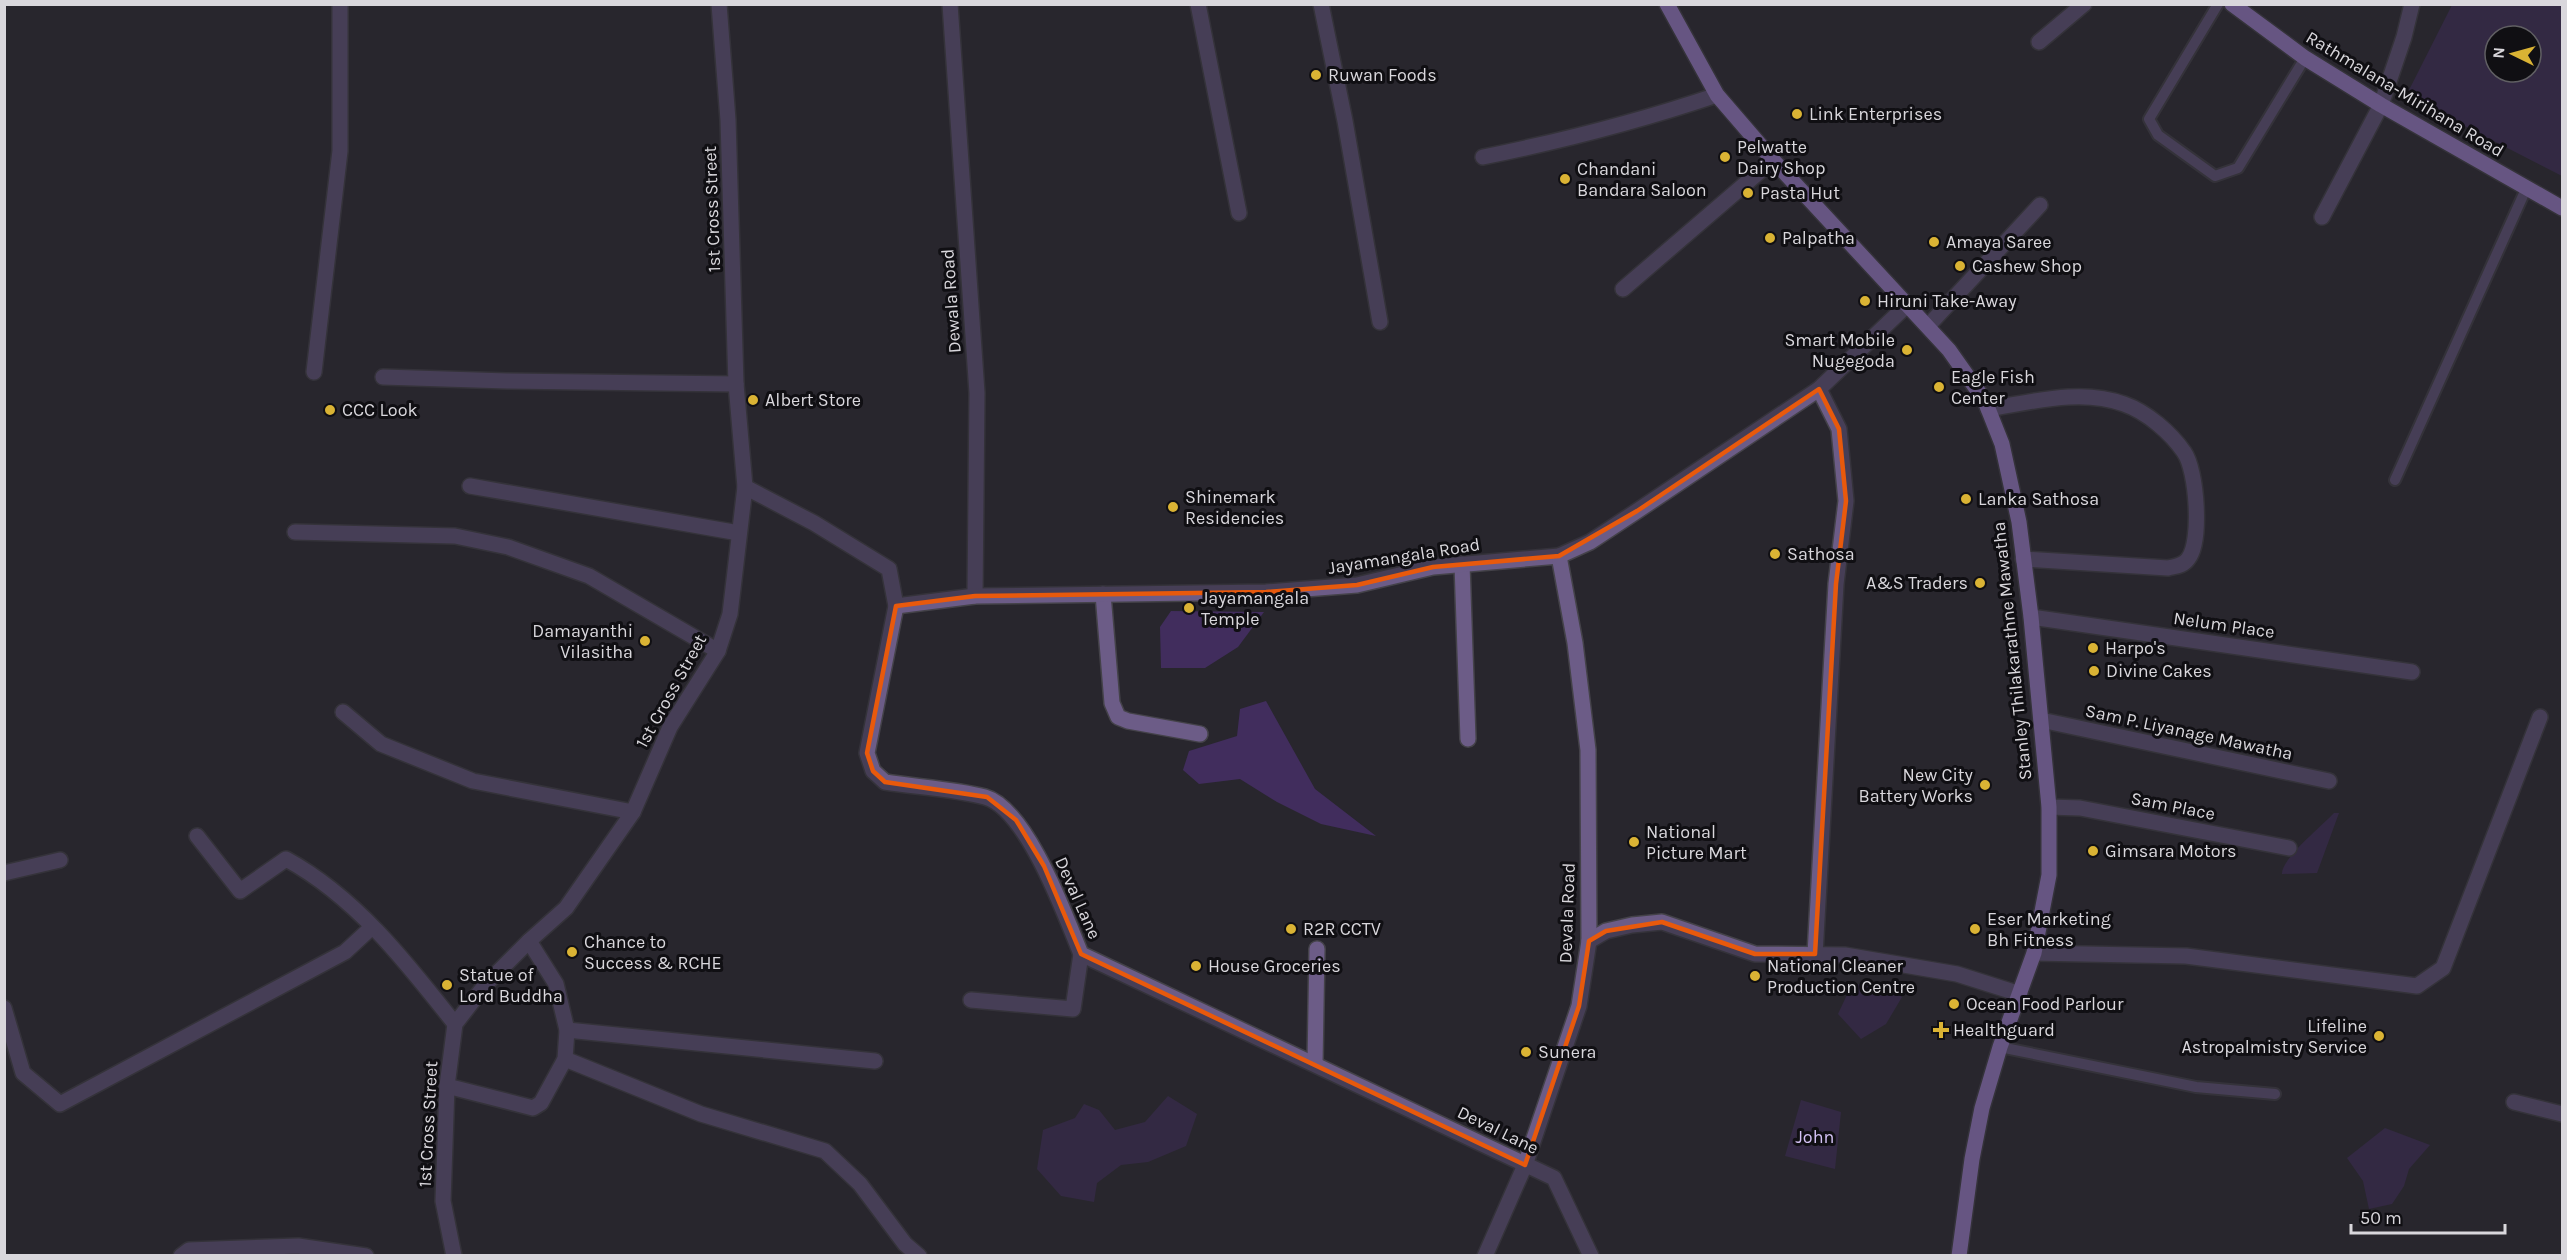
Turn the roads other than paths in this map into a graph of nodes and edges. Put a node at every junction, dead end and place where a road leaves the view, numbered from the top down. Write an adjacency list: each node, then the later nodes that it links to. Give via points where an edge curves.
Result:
1 (340, 4): 26 (street, via 340,151)
2 (719, 4): 28 (street, 1st Cross Street, via 728,120)
3 (950, 4): 40 (street, Dewala Road, via 977,393)
4 (1198, 4): 20 (street)
5 (1321, 4): 24 (street)
6 (1667, 4): 13 (main road, Stanley Thilakarathne Mawatha)
7 (2084, 4): 11 (street)
8 (2218, 4): 12 (lane, via 2149,119 2158,135 2215,176 2238,168)
9 (2232, 4): 12 (main road, Rathmalana-Mirihana Road)
10 (2412, 4): 14 (street)
11 (2039, 42)
12 (2305, 58): 14 (main road, Rathmalana-Mirihana Road)
13 (1717, 95): 15 (street, via 1562,141); 16 (main road, Stanley Thilakarathne Mawatha)
14 (2381, 105): 17 (main road, Rathmalana-Mirihana Road); 21 (street)
15 (1483, 157)
16 (1773, 160): 22 (street); 23 (main road, Stanley Thilakarathne Mawatha)
17 (2526, 189): 19 (main road, Rathmalana-Mirihana Road); 31 (lane)
18 (2040, 205): 25 (street)
19 (2562, 208)
20 (1239, 213)
21 (2322, 217)
22 (1623, 289)
23 (1907, 305): 25 (main road, Stanley Thilakarathne Mawatha); 29 (street, Jayamangala Road)
24 (1380, 322)
25 (1928, 326): 30 (main road, Stanley Thilakarathne Mawatha, via 1970,378)
26 (314, 372)
27 (383, 377): 28 (street)
28 (736, 384): 33 (street, 1st Cross Street)
29 (1819, 389): 36 (street, Jayamangala Road, via 1590,542); 62 (street, via 1839,429 1846,501 1836,584)
30 (1988, 409): 37 (main road, Stanley Thilakarathne Mawatha, via 2002,444); 37 (street, via 2053,398 2084,397 2125,404 2158,423 2186,454 2198,501 2190,557 2182,565 2168,568)
31 (2395, 480)
32 (470, 486): 35 (street)
33 (746, 487): 35 (street, 1st Cross Street); 41 (street, Deval Lane, via 889,569)
34 (295, 532): 43 (street, via 455,536 508,547 589,576)
35 (739, 533): 43 (street, 1st Cross Street, via 730,614)
36 (1560, 556): 38 (street, Jayamangala Road); 59 (street, Devala Road, via 1588,750)
37 (2023, 559): 42 (main road, Stanley Thilakarathne Mawatha)
38 (1462, 564): 39 (street, Jayamangala Road, via 1357,585 1277,592); 49 (street)
39 (1103, 594): 40 (street, Jayamangala Road); 48 (street, via 1112,703 1118,717)
40 (975, 596): 41 (street, Jayamangala Road)
41 (896, 606): 61 (street, Deval Lane, via 867,753 873,771 885,782 987,797 1016,820 1044,866)
42 (2031, 617): 44 (street, Nelum Place); 47 (main road, Stanley Thilakarathne Mawatha)
43 (718, 651): 52 (street, 1st Cross Street, via 670,727)
44 (2412, 672)
45 (343, 712): 52 (street, via 381,744 473,781)
46 (2540, 717): 63 (street, via 2443,968 2417,986 2187,956)
47 (2041, 720): 50 (street, Sam P. Liyanage Mawatha); 51 (main road, Stanley Thilakarathne Mawatha)
48 (1200, 734)
49 (1468, 739)
50 (2329, 781)
51 (2049, 807): 54 (street, Sam Place, via 2080,808); 63 (main road, Stanley Thilakarathne Mawatha, via 2049,876)
52 (633, 812): 58 (street, 1st Cross Street, via 566,908)
53 (197, 836): 57 (street, via 240,891 286,859 314,874)
54 (2289, 848)
55 (60, 861): 56 (street)
56 (4, 873)
57 (372, 927): 66 (street, via 345,952 60,1104 23,1074); 67 (street, via 400,955)
58 (529, 940): 67 (street, 1st Cross Street, via 486,984); 68 (street, via 556,984)
59 (1589, 941): 62 (street, via 1606,931 1662,922 1755,954); 77 (street, Devala Road, via 1579,1006)
60 (1317, 949): 72 (street)
61 (1082, 954): 65 (street, via 1073,1009); 72 (street, Deval Lane)
62 (1815, 954): 64 (street, via 1957,974)
63 (2034, 954): 64 (main road, Stanley Thilakarathne Mawatha)
64 (2020, 994): 69 (main road, Stanley Thilakarathne Mawatha)
65 (971, 1000)
66 (4, 1008)
67 (455, 1024): 73 (street, 1st Cross Street)
68 (567, 1030): 70 (street); 71 (street)
69 (2000, 1047): 74 (lane, via 2196,1087); 84 (main road, Stanley Thilakarathne Mawatha, via 1980,1118)
70 (565, 1059): 73 (street, via 541,1103 533,1108); 81 (street, via 701,1114 825,1151 860,1184 904,1244)
71 (875, 1061)
72 (1315, 1063): 77 (street, Deval Lane)
73 (447, 1086): 80 (street, 1st Cross Street, via 443,1200)
74 (2275, 1094)
75 (2514, 1102): 76 (street)
76 (2562, 1114)
77 (1525, 1165): 82 (street, Devala Road); 83 (street, Deval Lane, via 1554,1178)
78 (181, 1256): 79 (street, via 189,1250 297,1246)
79 (366, 1256)
80 (454, 1256)
81 (919, 1256)
82 (1485, 1256)
83 (1591, 1256)
84 (1959, 1256)

